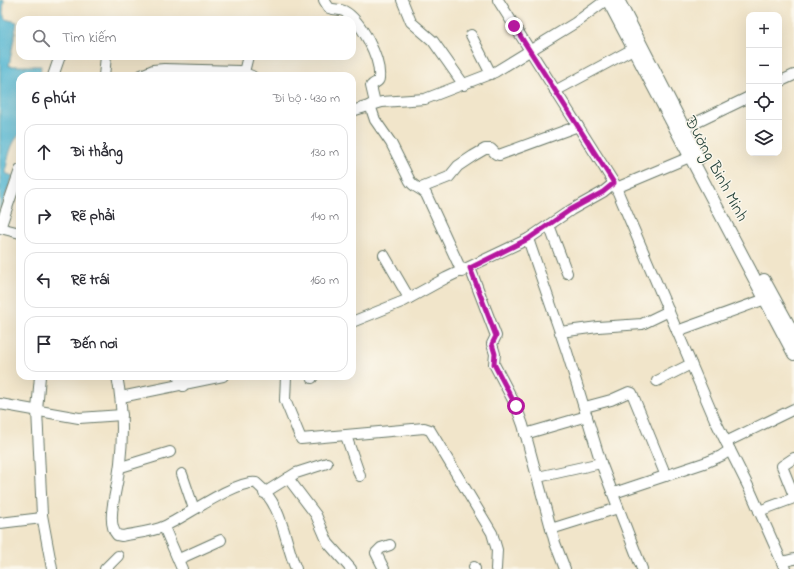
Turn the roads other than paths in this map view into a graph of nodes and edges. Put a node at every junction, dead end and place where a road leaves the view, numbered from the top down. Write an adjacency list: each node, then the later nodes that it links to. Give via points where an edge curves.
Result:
1 (324, 0): 7 (street, via 329,8)
2 (343, 0): 7 (street)
3 (402, 0): 24 (street, via 411,22 433,41)
4 (498, 0): 12 (street)
5 (607, 0): 6 (main road, Đường Binh Minh); 12 (street)
6 (619, 8): 11 (main road, Đường Binh Minh); 30 (main road, Đường Binh Minh)
7 (335, 9): 8 (street, via 344,11)
8 (350, 16)
9 (356, 21): 27 (street, via 377,61 379,77 371,86)
10 (471, 35): 21 (street)
11 (633, 49): 25 (street); 31 (main road, Đường Binh Minh)
12 (530, 52): 21 (street); 25 (street)
13 (59, 60): 16 (street)
14 (106, 60): 17 (street)
15 (248, 60): 20 (street)
16 (54, 72)
17 (104, 72)
18 (148, 72): 19 (street, via 164,69)
19 (214, 72)
20 (248, 72)
21 (491, 74): 24 (street)
22 (794, 75): 23 (street)
23 (782, 81)
24 (464, 85): 27 (street, via 426,100)
25 (555, 91): 29 (street)
26 (746, 98): 30 (street)
27 (372, 104): 28 (street); 34 (street, via 375,120 391,143 410,182)
28 (356, 110)
29 (578, 126): 33 (street); 34 (street, via 499,155 491,149 485,149 462,164 449,177)
30 (685, 128): 31 (main road, Đường Binh Minh)
31 (694, 156): 33 (street); 43 (main road, Đường Binh Minh)
32 (16, 182): 36 (street)
33 (615, 185): 35 (street); 44 (street)
34 (420, 188): 40 (street, via 432,204)
35 (549, 225): 38 (street); 41 (street)
36 (0, 228): 37 (street)
37 (16, 232)
38 (528, 239): 40 (street); 47 (street)
39 (384, 255): 42 (street)
40 (466, 270): 42 (street); 64 (street, via 496,336 492,344 494,364 516,406)
41 (567, 273)
42 (409, 298): 45 (street)
43 (769, 298): 46 (street); 48 (main road, Đường Binh Minh); 49 (main road, Đường Binh Minh)
44 (669, 311): 46 (street); 47 (street, via 642,324)
45 (356, 320)
46 (678, 331): 50 (street)
47 (560, 332): 62 (street)
48 (794, 335)
49 (794, 354)
50 (691, 364): 56 (street); 66 (street)
51 (40, 380): 61 (street)
52 (118, 380): 58 (street)
53 (180, 380): 57 (street)
54 (202, 380): 57 (street)
55 (286, 380): 65 (street, via 285,400 300,438 306,440)
56 (657, 381)
57 (183, 386): 58 (street)
58 (121, 397): 63 (street)
59 (0, 404): 61 (street)
60 (794, 409): 66 (street)
61 (37, 410): 63 (street, via 79,418); 83 (street)
62 (586, 411): 64 (street); 70 (street); 74 (street, via 629,392 632,393)
63 (122, 415): 71 (street)
64 (525, 434): 75 (street)
65 (346, 436): 73 (street); 99 (street, via 424,428 430,430 492,532 497,550)
66 (728, 446): 74 (street, via 721,456); 82 (street)
67 (170, 452): 71 (street)
68 (794, 458): 79 (street, via 782,466)
69 (327, 463): 76 (street, via 302,470)
70 (601, 463): 75 (street); 78 (street)
71 (121, 467): 85 (street, via 113,507 115,532 119,536)
72 (182, 474): 81 (street)
73 (360, 476)
74 (666, 476): 78 (street)
75 (538, 477): 86 (street)
76 (288, 478): 77 (street); 97 (street, via 316,515 328,543)
77 (264, 493): 81 (street, via 256,483 248,484); 96 (street, via 277,509)
78 (614, 493): 80 (street)
79 (794, 497): 82 (street)
80 (618, 508): 86 (street); 101 (street)
81 (194, 509): 85 (street)
82 (759, 511): 92 (street)
83 (42, 518): 84 (street); 93 (street)
84 (0, 523)
85 (164, 527): 90 (street)
86 (551, 529): 100 (street)
87 (221, 540): 90 (street)
88 (390, 545): 98 (street, via 376,553)
89 (118, 556): 94 (street)
90 (179, 559): 95 (street)
91 (794, 559): 92 (street)
92 (783, 566)
93 (52, 569)
94 (105, 569)
95 (182, 569)
96 (296, 569)
97 (351, 569)
98 (384, 569)
99 (496, 569)
100 (566, 569)
101 (642, 569)

